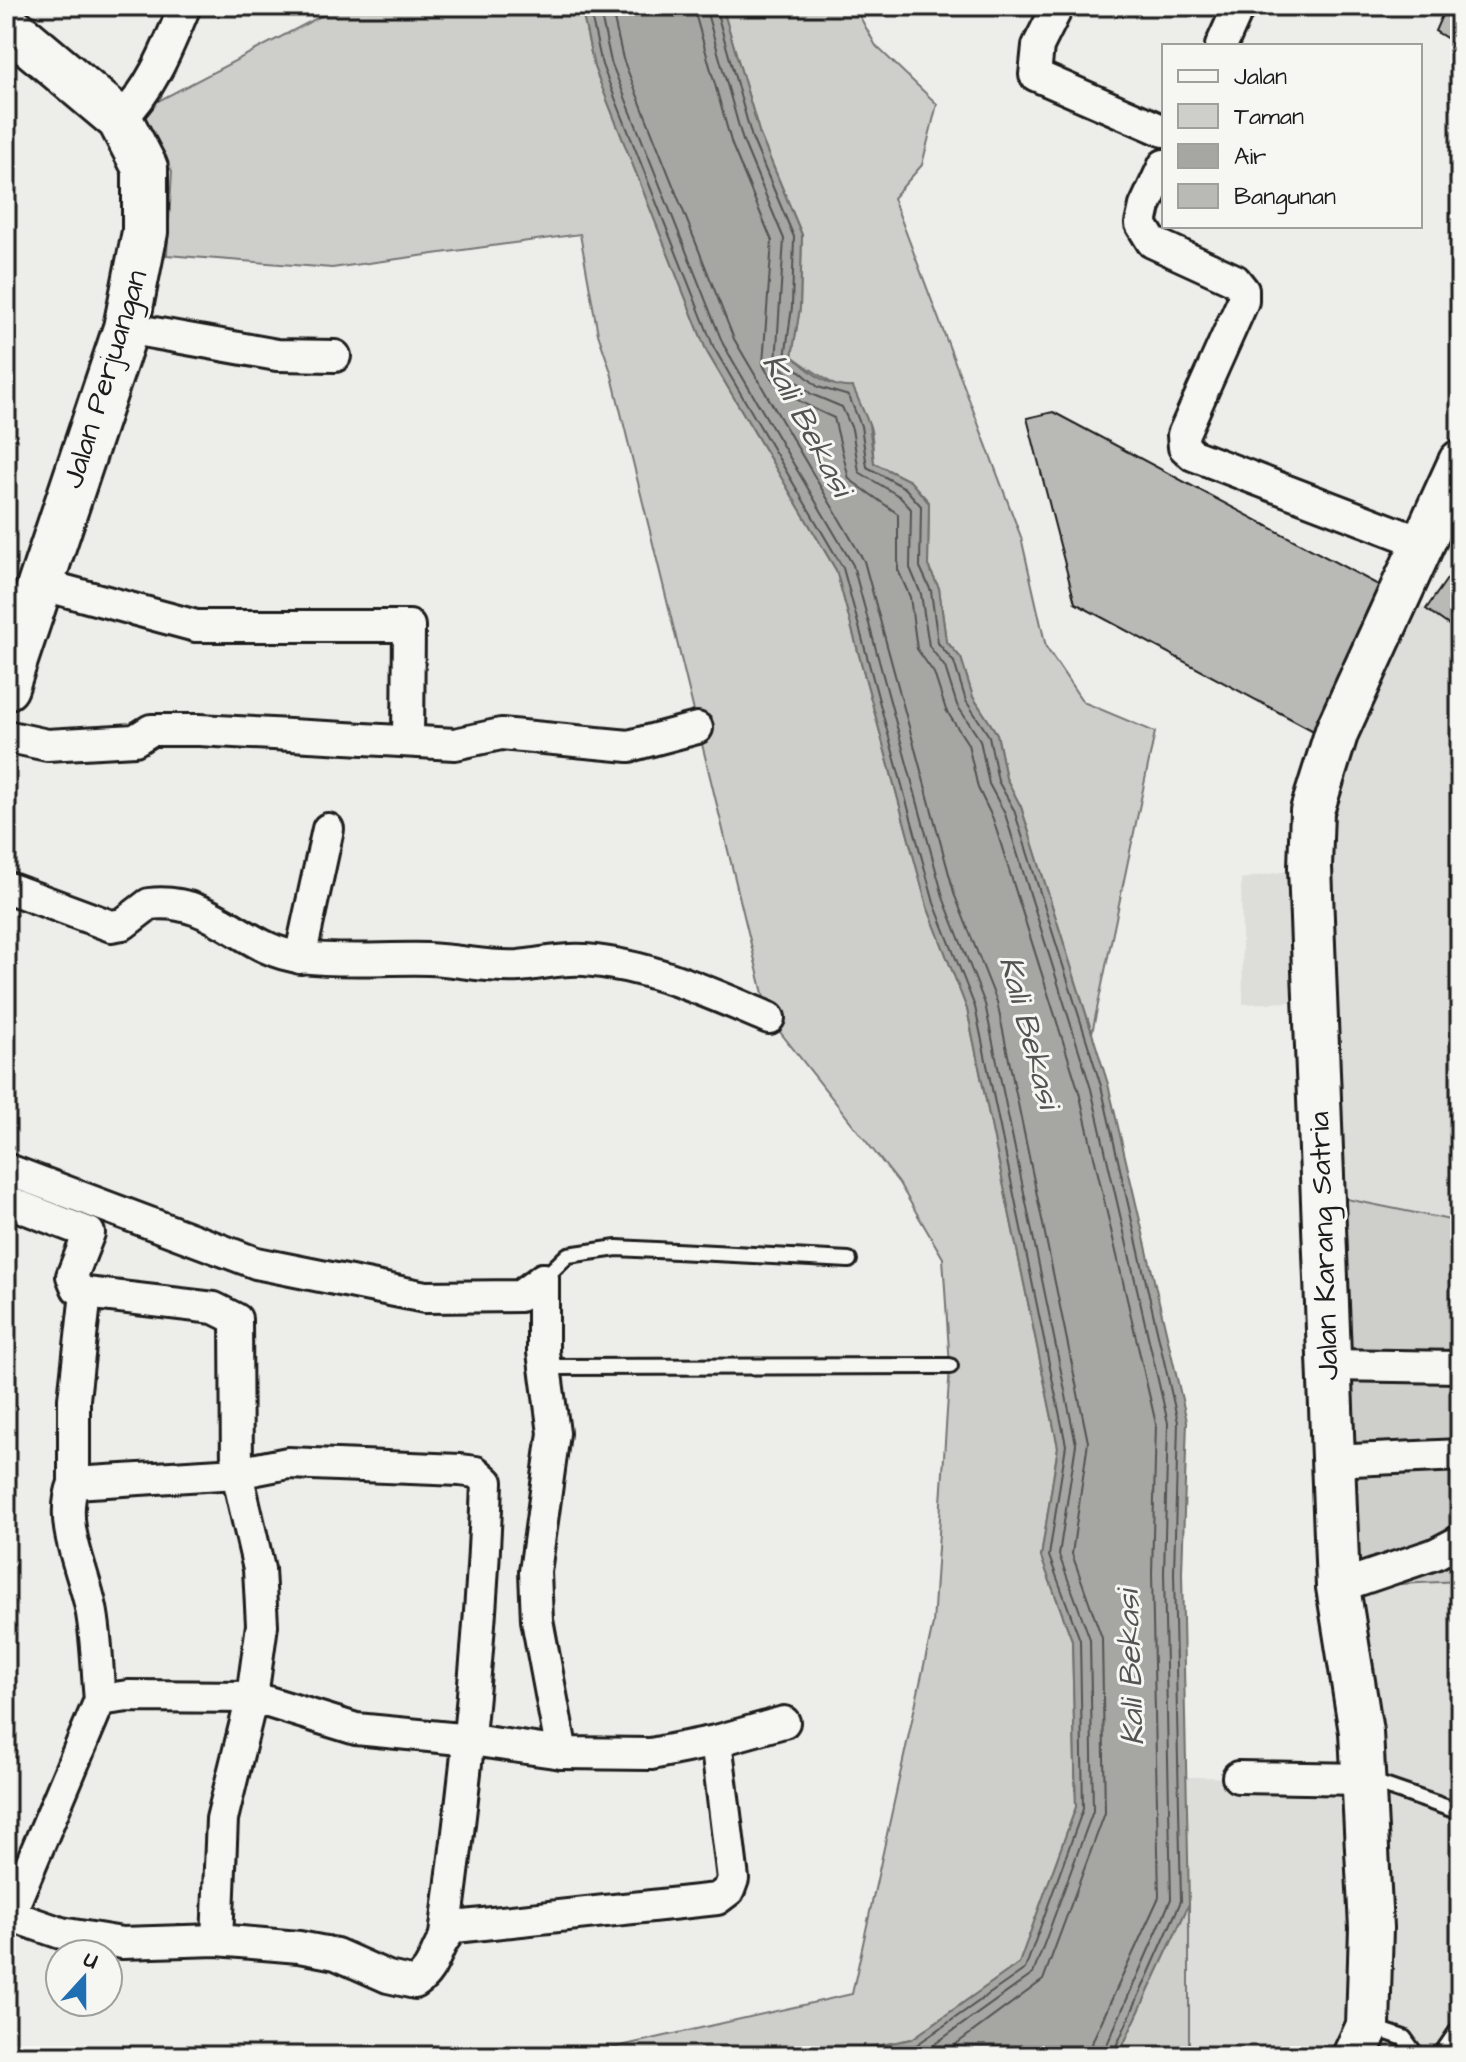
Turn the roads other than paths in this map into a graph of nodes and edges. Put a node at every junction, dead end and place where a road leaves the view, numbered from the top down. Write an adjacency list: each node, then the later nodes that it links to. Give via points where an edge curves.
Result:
1 (185, 6): 6 (street, via 156,72)
2 (1058, 6): 7 (street, via 1038,46 1035,75)
3 (1239, 6): 5 (street)
4 (6, 24): 6 (main road, Jalan Perjuangan)
5 (1222, 44)
6 (120, 120): 9 (main road, Jalan Perjuangan, via 145,168 145,232)
7 (1162, 130)
8 (1162, 169): 12 (street, via 1141,224 1152,242 1235,280 1243,290 1243,301 1183,435 1184,447 1193,455)
9 (126, 328): 10 (street, via 277,355); 13 (main road, Jalan Perjuangan)
10 (335, 356)
11 (1460, 462): 12 (street, Jalan Karang Satria)
12 (1423, 543): 27 (street, Jalan Karang Satria, via 1337,731 1312,811)
13 (40, 584): 14 (main road, Jalan Perjuangan); 17 (street, via 196,626 409,626)
14 (6, 687)
15 (697, 728): 17 (street, via 629,746 501,734 455,744)
16 (6, 736): 17 (street, via 47,745 135,740 151,730)
17 (408, 739)
18 (328, 829): 20 (street)
19 (6, 887): 20 (street, via 111,926 123,924 149,904 186,906)
20 (300, 958): 21 (street, via 441,959 517,966 586,960 686,983)
21 (769, 1018)
22 (6, 1169): 25 (street, via 242,1258 285,1269 425,1297 520,1296)
23 (6, 1201): 26 (street, via 89,1233 72,1276)
24 (849, 1260): 25 (lane, via 617,1248 568,1255)
25 (543, 1279): 29 (street)
26 (86, 1293): 33 (street, via 214,1308 236,1319); 34 (street, via 74,1399)
27 (1329, 1365): 30 (street); 32 (street, Jalan Karang Satria)
28 (950, 1366): 29 (lane)
29 (548, 1367): 42 (street, via 554,1433 535,1572 537,1620)
30 (1460, 1367)
31 (1460, 1455): 32 (street)
32 (1331, 1461): 36 (street, Jalan Karang Satria)
33 (237, 1473): 34 (street); 37 (street, via 261,1584 262,1625); 40 (street, via 288,1463 421,1466 476,1472 487,1482)
34 (74, 1483): 38 (street, via 68,1498 69,1522 91,1611)
35 (1460, 1541): 36 (street)
36 (1338, 1587): 44 (street, Jalan Karang Satria)
37 (252, 1697): 38 (street); 40 (street, via 356,1729); 48 (street, via 222,1819)
38 (100, 1700): 46 (street)
39 (784, 1722): 41 (street)
40 (471, 1740): 42 (street); 47 (street)
41 (716, 1741): 42 (street, via 651,1754); 47 (street, via 733,1879 717,1899 469,1924)
42 (562, 1753)
43 (1238, 1777): 44 (street)
44 (1364, 1779): 45 (lane); 50 (street, Jalan Karang Satria, via 1371,1928)
45 (1460, 1812)
46 (8, 1915): 48 (street, via 61,1933 122,1943)
47 (445, 1935): 48 (street, via 432,1968 415,1983 336,1954)
48 (217, 1940)
49 (1460, 2027): 52 (lane)
50 (1361, 2041): 51 (lane, via 1404,2038)
51 (1417, 2056)
52 (1440, 2056)

